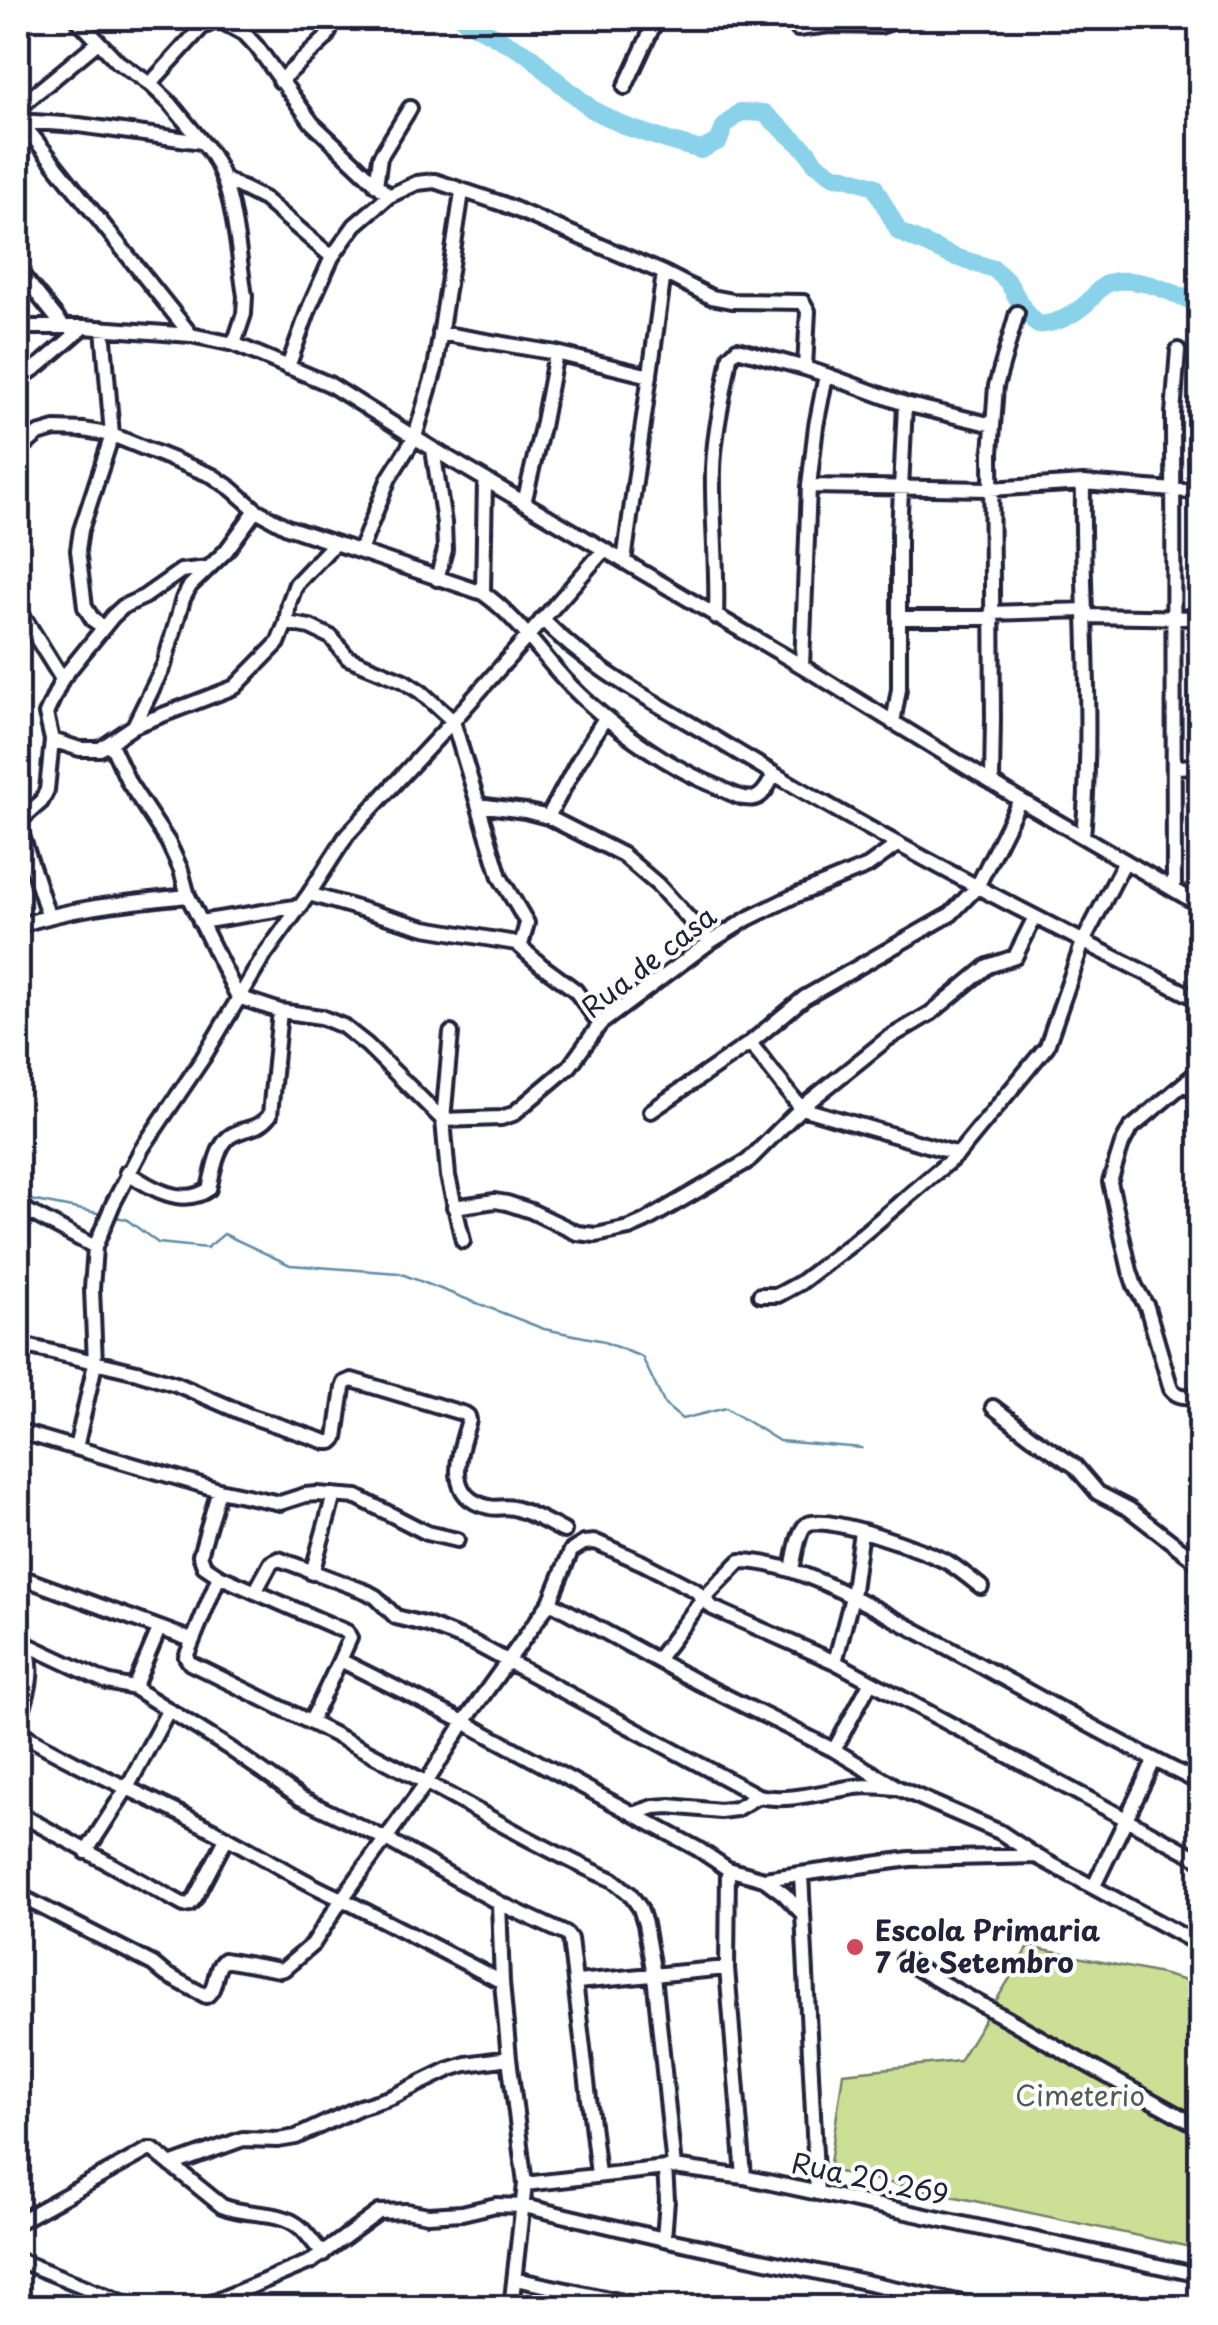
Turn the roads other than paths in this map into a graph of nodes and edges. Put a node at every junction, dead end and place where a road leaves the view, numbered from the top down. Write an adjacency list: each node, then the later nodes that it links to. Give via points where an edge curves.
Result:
1 (76, 18): 8 (street)
2 (332, 18): 10 (street, via 325,40)
3 (904, 18): 7 (street, via 880,26)
4 (217, 19): 6 (street); 10 (street, via 257,46)
5 (653, 20): 12 (street)
6 (200, 22): 11 (street)
7 (798, 29)
8 (98, 42): 11 (street); 15 (street)
9 (1200, 80): 13 (street)
10 (280, 81): 18 (street)
11 (150, 84): 16 (street)
12 (624, 87)
13 (1200, 89)
14 (410, 108): 18 (street, via 380,158)
15 (18, 117): 16 (street); 30 (street)
16 (202, 142): 17 (street)
17 (226, 180): 21 (street, via 264,199); 31 (street, via 246,305)
18 (376, 185): 20 (street)
19 (462, 192): 20 (street, via 435,181); 23 (street); 29 (street)
20 (389, 196): 21 (street, via 354,225)
21 (332, 257): 34 (street)
22 (18, 270): 25 (street)
23 (664, 274): 35 (street, via 711,297 803,302); 37 (street)
24 (1017, 312): 40 (street, via 996,386)
25 (63, 326): 26 (street); 27 (street)
26 (18, 327)
27 (84, 327): 28 (street); 38 (street)
28 (103, 328): 30 (street); 41 (street)
29 (440, 333): 33 (street); 42 (street)
30 (191, 335): 31 (street)
31 (234, 344): 34 (street)
32 (1178, 350): 50 (street)
33 (556, 353): 37 (street); 52 (street)
34 (288, 367): 42 (street)
35 (805, 368): 36 (street); 64 (street, via 737,349 730,356 714,461)
36 (826, 375): 39 (street); 47 (street)
37 (650, 376): 57 (street)
38 (18, 380)
39 (905, 404): 40 (street); 48 (street)
40 (993, 425): 49 (street)
41 (112, 436): 44 (street, via 55,428); 53 (street, via 212,476); 70 (street, via 78,550 85,607)
42 (415, 436): 43 (street); 56 (street, via 388,478)
43 (433, 449): 45 (street); 59 (street, via 444,523)
44 (18, 451)
45 (486, 480): 52 (street); 60 (street)
46 (1083, 483): 49 (street); 50 (street); 62 (street)
47 (809, 486): 48 (street); 72 (street)
48 (901, 488): 49 (street); 66 (street)
49 (990, 489): 63 (street)
50 (1174, 490): 51 (street); 65 (street)
51 (1200, 492)
52 (524, 503): 55 (street)
53 (256, 510): 54 (street); 58 (street)
54 (335, 543): 56 (street); 69 (street, via 296,584)
55 (604, 550): 57 (street); 68 (street)
56 (360, 551): 59 (street)
57 (624, 561): 64 (street)
58 (208, 568): 70 (street, via 181,571 124,606); 77 (street, via 190,586 164,666)
59 (438, 578): 60 (street)
60 (483, 593): 71 (street)
61 (18, 608): 73 (street)
62 (1086, 613): 63 (street); 65 (street); 88 (street)
63 (991, 616): 66 (street); 83 (street)
64 (716, 617): 72 (street)
65 (1174, 617): 67 (street); 80 (street)
66 (899, 618): 76 (street, via 900,689)
67 (1200, 618)
68 (542, 619): 71 (street); 82 (street, via 608,674)
69 (286, 623): 75 (street, via 331,637 348,658 421,692); 77 (street, via 278,643 234,687)
70 (104, 627): 73 (street)
71 (528, 634): 74 (street); 75 (street)
72 (802, 666): 76 (street)
73 (62, 679): 78 (street, via 46,714)
74 (606, 718): 82 (street, via 704,782 744,798 761,795); 86 (street)
75 (452, 721): 85 (street); 94 (street, via 347,835)
76 (893, 723): 83 (street)
77 (134, 726): 79 (street)
78 (52, 740): 79 (street, via 80,749); 87 (street, via 47,790)
79 (111, 744): 93 (street, via 168,842)
80 (1174, 766): 81 (street); 92 (street)
81 (1200, 766)
82 (774, 775): 89 (street)
83 (992, 781): 84 (street)
84 (1020, 800): 88 (street); 91 (street)
85 (478, 806): 86 (street); 102 (street, via 500,877 527,923)
86 (548, 817): 100 (street, via 637,865)
87 (18, 822): 96 (street)
88 (1083, 836): 90 (street)
89 (897, 845): 91 (street); 100 (street, Rua de casa, via 868,866 792,896)
90 (1125, 861): 92 (street); 101 (street)
91 (976, 887): 97 (street); 108 (street, via 951,914 804,998)
92 (1174, 889): 95 (street)
93 (188, 896): 96 (street); 98 (street)
94 (305, 900): 98 (street); 102 (street); 103 (street)
95 (1200, 905)
96 (48, 915): 99 (street)
97 (1035, 916): 101 (street); 112 (street, via 1014,957 976,974)
98 (200, 922): 103 (street)
99 (18, 926)
100 (710, 942): 106 (street, Rua de casa)
101 (1084, 942): 104 (street); 115 (street, via 1047,1046)
102 (521, 945): 106 (street, via 575,990)
103 (238, 997): 105 (street); 116 (street)
104 (1200, 1000)
105 (280, 1011): 114 (street, via 343,1026); 116 (street, via 270,1115 224,1143 208,1190 173,1196)
106 (600, 1024): 114 (street, Rua de casa, via 570,1066 513,1114)
107 (451, 1033): 114 (street)
108 (750, 1043): 112 (street); 113 (street)
109 (1200, 1070): 110 (street)
110 (1184, 1084): 111 (street); 124 (street, via 1130,1129 1110,1182 1135,1286 1171,1389 1183,1397)
111 (1200, 1094)
112 (802, 1108): 115 (street); 118 (street, via 748,1162 629,1228 596,1235 507,1203)
113 (651, 1111)
114 (443, 1120): 118 (street)
115 (958, 1154): 121 (street, via 800,1283 778,1295)
116 (128, 1172): 120 (street)
117 (18, 1206): 120 (street)
118 (454, 1206): 119 (street)
119 (463, 1242)
120 (96, 1247): 123 (street)
121 (760, 1295)
122 (18, 1344): 123 (street)
123 (96, 1364): 127 (street); 130 (street, via 176,1384 326,1442 336,1438 343,1388 352,1380 465,1414 456,1471 470,1499 512,1508)
124 (1200, 1395)
125 (993, 1406): 133 (street, via 1075,1466 1098,1493)
126 (18, 1431): 127 (street)
127 (76, 1448): 128 (street)
128 (219, 1490): 129 (street, via 280,1503); 137 (street, via 200,1555)
129 (334, 1495): 132 (street, via 364,1499 426,1532); 135 (street)
130 (564, 1531)
131 (861, 1531): 134 (street, via 807,1524); 138 (street, via 927,1553); 140 (street)
132 (457, 1540)
133 (1200, 1564)
134 (792, 1570): 140 (street); 141 (street, via 740,1561)
135 (312, 1573): 139 (street, via 274,1560); 149 (street, via 367,1592 396,1617)
136 (18, 1576): 144 (street)
137 (219, 1576): 139 (street); 145 (street)
138 (981, 1586)
139 (255, 1592): 147 (street, via 347,1632)
140 (852, 1597): 150 (street); 159 (street)
141 (702, 1600): 142 (street, via 596,1542 572,1552); 148 (street); 150 (street)
142 (550, 1602): 148 (street); 149 (street)
143 (18, 1624): 146 (street)
144 (159, 1629): 145 (street); 152 (street)
145 (192, 1640): 155 (street, via 190,1663)
146 (28, 1644): 152 (street); 154 (street, via 28,1696)
147 (340, 1660): 155 (street); 156 (street)
148 (658, 1660): 158 (street)
149 (508, 1662): 156 (street); 164 (street)
150 (834, 1662): 151 (street)
151 (870, 1682): 158 (street); 167 (street)
152 (134, 1688): 153 (street)
153 (168, 1711): 162 (street); 169 (street, via 300,1798)
154 (18, 1721)
155 (310, 1721): 160 (street)
156 (464, 1722): 160 (street); 166 (street)
157 (18, 1731): 162 (street)
158 (834, 1750): 163 (street)
159 (1154, 1760): 161 (street); 167 (street)
160 (426, 1782): 169 (street); 184 (street, via 630,1894 640,1908)
161 (1200, 1783)
162 (127, 1788): 168 (street); 170 (street)
163 (898, 1788): 164 (street); 171 (street, via 1000,1832)
164 (758, 1796): 166 (street, via 736,1809 670,1806)
165 (18, 1813): 170 (street)
166 (633, 1814): 173 (street)
167 (1124, 1818): 172 (street); 176 (street)
168 (227, 1837): 170 (street, via 190,1904); 178 (street)
169 (386, 1840): 178 (street); 179 (street)
170 (86, 1852)
171 (1036, 1856): 174 (street, via 910,1859); 176 (street)
172 (1200, 1860)
173 (728, 1869): 175 (street); 183 (street)
174 (801, 1874): 175 (street); 180 (street)
175 (764, 1879): 180 (street)
176 (1094, 1886): 181 (street)
177 (18, 1895): 178 (street, via 206,1996 224,1960 284,1969 313,1944)
178 (342, 1899): 185 (street)
179 (499, 1904): 185 (street); 186 (street, via 566,1934)
180 (802, 1914): 194 (street)
181 (1200, 1945)
182 (904, 1960): 188 (street)
183 (728, 1968): 184 (street); 192 (street)
184 (654, 1975): 186 (street); 190 (street)
185 (502, 1982): 187 (street)
186 (576, 1982): 191 (street)
187 (509, 2058): 189 (street, via 450,2069 296,2137 243,2139); 193 (street)
188 (1200, 2127)
189 (171, 2165): 196 (street, via 148,2150); 198 (street, via 222,2206 287,2219)
190 (669, 2168): 191 (street, Rua 20.269); 192 (street, Rua 20.269); 197 (street)
191 (598, 2174): 193 (street, Rua 20.269)
192 (744, 2177): 194 (street, Rua 20.269)
193 (526, 2184): 195 (street)
194 (816, 2193): 200 (street, Rua 20.269)
195 (524, 2206): 197 (street); 198 (street, via 428,2215 379,2212); 201 (street)
196 (18, 2222)
197 (664, 2239): 206 (street)
198 (323, 2254): 203 (street)
199 (18, 2260): 202 (street)
200 (1200, 2275)
201 (515, 2279): 204 (street); 205 (street)
202 (137, 2308)
203 (200, 2308)
204 (510, 2308)
205 (651, 2308)
206 (986, 2308)

